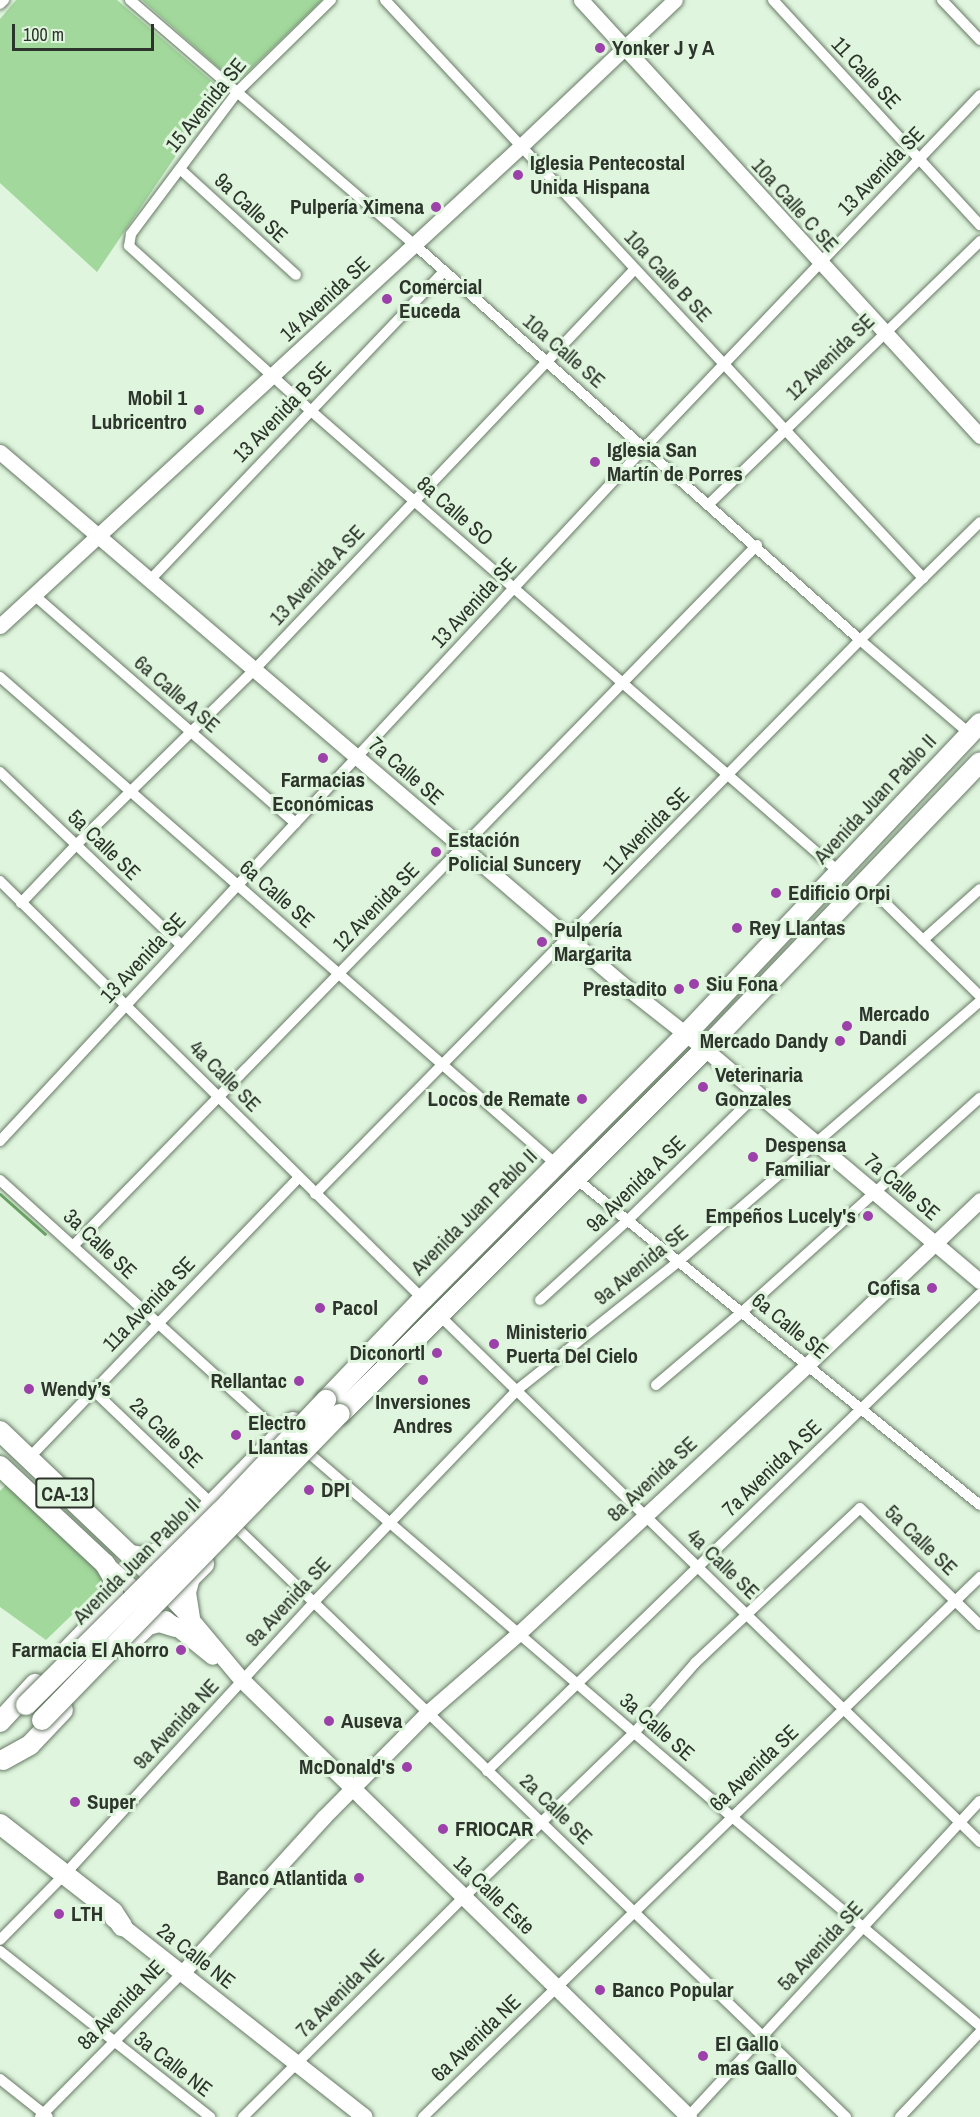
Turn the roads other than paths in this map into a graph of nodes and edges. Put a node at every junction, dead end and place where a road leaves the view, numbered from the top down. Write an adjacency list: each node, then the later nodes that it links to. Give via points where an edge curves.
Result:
1 (3, 0): 9 (street)
2 (130, 0): 12 (street, 10a Calle SE)
3 (331, 0): 12 (street, 15 Avenida SE)
4 (385, 0): 14 (street, 10a Calle B SE)
5 (581, 0): 11 (street, 10a Calle C SE)
6 (675, 0): 11 (street, 14 Avenida SE)
7 (773, 0): 15 (street, 11 Calle SE)
8 (942, 0): 10 (street)
9 (0, 4)
10 (980, 40)
11 (624, 48): 14 (street, 14 Avenida SE); 21 (street, 10a Calle C SE)
12 (238, 91): 16 (street, 15 Avenida SE); 19 (street, 10a Calle SE)
13 (980, 95): 15 (street, 13 Avenida SE)
14 (521, 146): 19 (street, 14 Avenida SE); 22 (street, 10a Calle B SE)
15 (919, 159): 17 (street, 11 Calle SE); 21 (street, 13 Avenida SE)
16 (180, 169): 20 (street, 15 Avenida SE, via 131,234); 24 (street, 9a Calle SE)
17 (980, 225)
18 (980, 241): 25 (street, 12 Avenida SE)
19 (415, 245): 23 (street, 10a Calle SE); 28 (street, 14 Avenida SE)
20 (129, 246): 28 (street, 8a Calle SO)
21 (820, 263): 25 (street, 10a Calle C SE); 27 (street, 13 Avenida SE)
22 (635, 269): 26 (street, 13 Avenida A SE); 27 (street, 10a Calle B SE)
23 (443, 272): 26 (street, 10a Calle SE); 29 (street, 13 Avenida B SE)
24 (296, 275)
25 (884, 333): 30 (street, 12 Avenida SE); 31 (street, 10a Calle C SE)
26 (547, 362): 32 (street, 10a Calle SE); 34 (street, 13 Avenida A SE)
27 (724, 364): 30 (street, 10a Calle B SE); 32 (street, 13 Avenida SE)
28 (272, 376): 29 (street, 8a Calle SO); 37 (street, 14 Avenida SE)
29 (310, 410): 34 (street, 8a Calle SO); 40 (street, 13 Avenida B SE)
30 (784, 429): 35 (street, 12 Avenida SE); 39 (street, 10a Calle B SE)
31 (980, 436)
32 (645, 447): 35 (street, 10a Calle SE); 41 (street, 13 Avenida SE)
33 (0, 452): 37 (street, 7a Calle SE)
34 (414, 500): 41 (street, 8a Calle SO); 45 (street, 13 Avenida A SE)
35 (709, 504): 38 (street, 10a Calle SE)
36 (980, 522): 39 (street, 11 Avenida SE)
37 (98, 536): 40 (street, 7a Calle SE); 42 (street, 14 Avenida SE)
38 (757, 545): 44 (street, 10a Calle SE); 47 (street, 12 Avenida SE)
39 (923, 578): 44 (street, 11 Avenida SE)
40 (150, 580): 45 (street, 7a Calle SE)
41 (514, 588): 47 (street, 8a Calle SO); 50 (street, 13 Avenida SE)
42 (33, 595): 43 (street, 14 Avenida SE); 49 (street, 6a Calle A SE)
43 (0, 626)
44 (860, 640): 48 (street, 10a Calle SE); 53 (street, 11 Avenida SE)
45 (254, 670): 49 (street, 13 Avenida A SE); 50 (street, 7a Calle SE)
46 (0, 676): 54 (street, 6a Calle SE)
47 (623, 683): 53 (street, 8a Calle SO); 57 (street, 12 Avenida SE)
48 (975, 729): 58 (highway, Avenida Juan Pablo II)
49 (190, 732): 54 (street, 13 Avenida A SE); 55 (street, 6a Calle A SE)
50 (356, 757): 55 (street, 13 Avenida SE); 57 (street, 7a Calle SE)
51 (980, 762): 60 (highway, Avenida Juan Pablo II)
52 (0, 772): 56 (street, 5a Calle SE)
53 (729, 775): 58 (street, 8a Calle SO); 64 (street, 11 Avenida SE)
54 (130, 791): 56 (street, 13 Avenida A SE); 61 (street, 6a Calle SE)
55 (295, 823): 61 (street, 13 Avenida SE)
56 (76, 844): 63 (street, 13 Avenida A SE); 66 (street, 5a Calle SE)
57 (462, 847): 64 (street, 7a Calle SE); 67 (street, 12 Avenida SE)
58 (839, 872): 71 (highway, Avenida Juan Pablo II)
59 (0, 881): 63 (street, 4a Calle SE)
60 (864, 882): 65 (street); 72 (highway, Avenida Juan Pablo II)
61 (238, 885): 66 (street, 13 Avenida SE); 67 (street, 6a Calle SE)
62 (980, 890): 65 (street)
63 (21, 903): 70 (street, 4a Calle SE)
64 (567, 937): 71 (street, 7a Calle SE); 73 (street, 11 Avenida SE)
65 (923, 940): 68 (street)
66 (181, 945): 70 (street, 13 Avenida SE)
67 (339, 974): 73 (street, 6a Calle SE); 75 (street, 12 Avenida SE)
68 (980, 996)
69 (980, 1001): 78 (street, 9a Avenida SE)
70 (126, 1005): 75 (street, 4a Calle SE); 77 (street, 13 Avenida SE)
71 (686, 1034): 72 (street, 7a Calle SE); 79 (highway, Avenida Juan Pablo II)
72 (705, 1048): 74 (street, 7a Calle SE); 81 (highway, Avenida Juan Pablo II)
73 (443, 1065): 79 (street, 6a Calle SE); 84 (street, 11 Avenida SE)
74 (758, 1093): 78 (street, 7a Calle SE); 87 (street, 9a Avenida A SE)
75 (218, 1098): 80 (street, 4a Calle SE); 89 (street, 12 Avenida SE)
76 (980, 1098): 83 (street)
77 (0, 1141)
78 (815, 1141): 83 (street, 7a Calle SE); 90 (street, 9a Avenida SE)
79 (555, 1164): 86 (highway, via 562,1173 560,1181 543,1198); 93 (highway, Avenida Juan Pablo II)
80 (298, 1178): 84 (street, 4a Calle SE); 97 (street, 11a Avenida SE)
81 (575, 1178): 86 (highway, Avenida Juan Pablo II); 87 (street, 6a Calle SE)
82 (0, 1180): 89 (street, 3a Calle SE)
83 (875, 1192): 88 (street, 7a Calle SE); 95 (street)
84 (315, 1194): 93 (street, 4a Calle SE)
85 (980, 1200): 88 (street, 8a Avenida SE)
86 (543, 1209): 96 (highway, Avenida Juan Pablo II)
87 (628, 1220): 90 (street, 6a Calle SE); 94 (street, 9a Avenida A SE)
88 (933, 1241): 91 (street, 7a Calle SE); 98 (street, 8a Avenida SE)
89 (74, 1245): 97 (street, 3a Calle SE)
90 (679, 1261): 95 (street, 6a Calle SE); 103 (street, 9a Avenida SE)
91 (980, 1281)
92 (980, 1294): 105 (street, 7a Avenida A SE)
93 (423, 1299): 99 (highway, Avenida Juan Pablo II)
94 (540, 1300)
95 (742, 1312): 98 (street, 6a Calle SE); 101 (street)
96 (438, 1314): 100 (highway, Avenida Juan Pablo II); 103 (street, 4a Calle SE)
97 (157, 1324): 102 (street, 11a Avenida SE); 107 (street, 3a Calle SE)
98 (807, 1365): 105 (street, 6a Calle SE); 114 (street, 8a Avenida SE)
99 (356, 1368): 104 (highway, Avenida Juan Pablo II); 107 (highway, via 330,1384)
100 (372, 1382): 104 (highway, Avenida Juan Pablo II); 108 (highway, via 359,1406)
101 (656, 1385)
102 (93, 1390): 109 (street, 11a Avenida SE); 113 (street, 2a Calle SE)
103 (517, 1390): 114 (street, 4a Calle SE); 115 (street, 9a Avenida SE)
104 (333, 1407): 135 (highway, Avenida Juan Pablo II, bridge, via 221,1511); 137 (highway, Avenida Juan Pablo II, bridge)
105 (862, 1409): 111 (street, 6a Calle SE); 120 (street, 7a Avenida A SE)
106 (0, 1431): 109 (highway, CA-13)
107 (280, 1434): 113 (highway)
108 (310, 1455): 115 (street, 3a Calle SE); 116 (highway)
109 (28, 1459): 118 (highway, CA-13)
110 (3, 1476): 119 (highway, CA-13)
111 (980, 1505)
112 (860, 1508): 122 (street, 5a Calle SE); 124 (street, 7a Avenida NE)
113 (206, 1511): 117 (highway, via 202,1533); 118 (highway, via 166,1551 142,1557)
114 (644, 1515): 120 (street, 4a Calle SE); 127 (street, 8a Avenida SE)
115 (390, 1524): 123 (street, 9a Avenida SE); 127 (street, 3a Calle SE)
116 (238, 1529): 117 (highway); 123 (street, 2a Calle SE)
117 (224, 1544): 125 (highway, via 190,1578)
118 (130, 1555): 125 (main road, 1a Calle Este)
119 (105, 1564): 125 (main road, 1a Calle Este); 128 (highway, via 113,1578 113,1593 106,1611)
120 (697, 1566): 124 (street, 4a Calle SE); 131 (street, 7a Avenida A SE)
121 (980, 1577): 122 (street, 6a Avenida SE)
122 (955, 1601): 126 (street, 5a Calle SE); 132 (street, 6a Avenida SE)
123 (314, 1602): 130 (street, 9a Avenida SE); 133 (street, 2a Calle SE)
124 (746, 1614): 132 (street, 4a Calle SE); 136 (street, 7a Avenida NE, via 695,1663)
125 (182, 1622): 129 (highway, via 148,1625); 130 (main road, 1a Calle Este)
126 (980, 1625)
127 (518, 1634): 131 (street, 3a Calle SE); 133 (street, 8a Avenida SE)
128 (79, 1639): 129 (highway, via 100,1638 109,1649); 134 (highway)
129 (110, 1662): 137 (highway, via 30,1745)
130 (242, 1680): 139 (main road, 1a Calle Este); 148 (street, 9a Avenida NE)
131 (576, 1684): 136 (street, 3a Calle SE); 138 (street, 7a Avenida A SE)
132 (843, 1709): 141 (street, 6a Avenida SE); 142 (street, 4a Calle SE)
133 (428, 1713): 138 (street, 2a Calle SE); 139 (street, 8a Avenida SE)
134 (0, 1722)
135 (0, 1731)
136 (634, 1733): 141 (street, 3a Calle SE); 144 (street, 7a Avenida NE)
137 (2, 1761)
138 (488, 1771): 144 (street, 2a Calle SE)
139 (352, 1788): 149 (main road, 1a Calle Este); 156 (street, 8a Avenida NE)
140 (980, 1801): 142 (street, 5a Avenida SE)
141 (732, 1817): 151 (street, 6a Avenida SE); 153 (street, 3a Calle SE)
142 (960, 1823): 147 (street, 4a Calle SE); 153 (street, 5a Avenida SE)
143 (0, 1824): 148 (highway)
144 (543, 1824): 149 (street, 7a Avenida NE); 151 (street, 2a Calle SE)
145 (0, 1829): 150 (street, 2a Calle NE)
146 (0, 1835): 148 (highway)
147 (980, 1842)
148 (61, 1877): 152 (highway, via 113,1912); 154 (street, 9a Avenida NE)
149 (464, 1897): 157 (main road, 1a Calle Este); 162 (street, 7a Avenida NE)
150 (101, 1909): 152 (main road, 2a Calle NE)
151 (635, 1912): 157 (street, 6a Avenida SE); 160 (street, 2a Calle SE)
152 (122, 1926): 156 (main road, 2a Calle NE)
153 (863, 1928): 158 (street, 3a Calle SE); 160 (street, 5a Avenida SE)
154 (0, 1940)
155 (0, 1951): 161 (street, 3a Calle NE)
156 (182, 1973): 161 (street, 8a Avenida NE); 162 (main road, 2a Calle NE)
157 (556, 1988): 168 (street, 6a Avenida NE); 169 (main road, 1a Calle Este)
158 (980, 2026)
159 (980, 2032): 171 (street)
160 (764, 2035): 169 (street, 5a Avenida SE); 170 (street, 2a Calle SE)
161 (114, 2042): 164 (street, 8a Avenida NE); 165 (street, 3a Calle NE)
162 (297, 2063): 166 (street, 7a Avenida NE); 167 (main road, 2a Calle NE)
163 (0, 2079): 164 (street)
164 (44, 2116)
165 (210, 2117)
166 (243, 2117)
167 (365, 2117)
168 (423, 2117)
169 (688, 2117)
170 (846, 2117)
171 (900, 2117)

